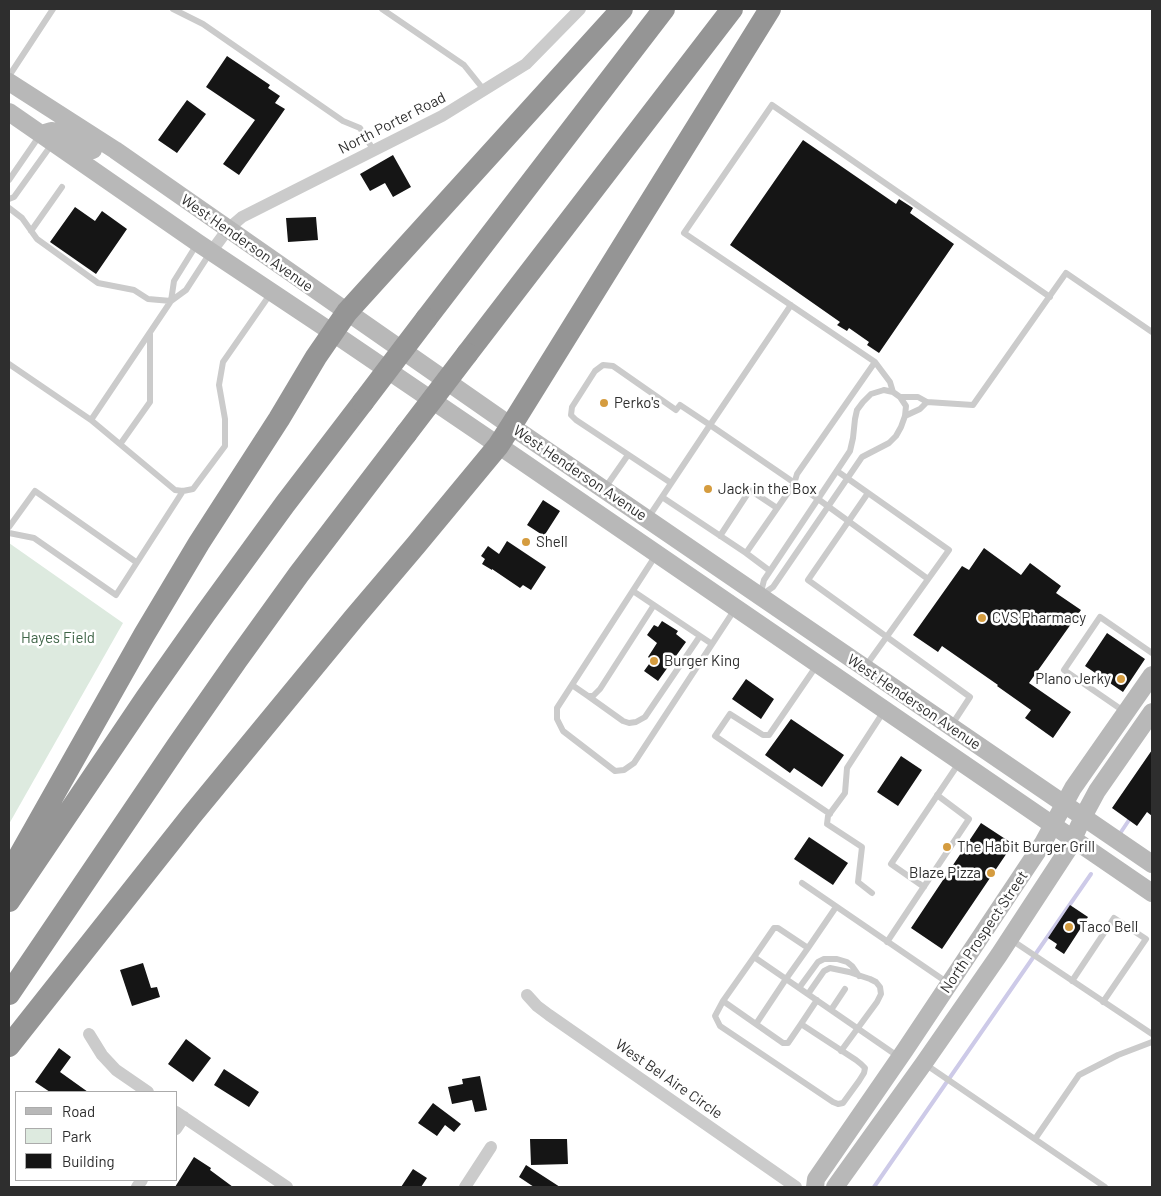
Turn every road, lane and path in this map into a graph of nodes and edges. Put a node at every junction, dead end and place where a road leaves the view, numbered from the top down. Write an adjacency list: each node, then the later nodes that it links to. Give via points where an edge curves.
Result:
1 (53, 9): 9 (lane)
2 (173, 9): 14 (lane, via 203,24 343,121 360,128)
3 (382, 9): 11 (lane, via 464,65)
4 (580, 9): 11 (street, North Porter Road, via 526,64)
5 (622, 9): 27 (highway)
6 (664, 9): 96 (highway, bridge, via 285,504 146,698)
7 (732, 9): 108 (highway, bridge, via 299,574)
8 (770, 9): 39 (highway)
9 (9, 76)
10 (9, 82): 18 (main road, West Henderson Avenue)
11 (484, 90): 14 (street, North Porter Road)
12 (9, 112): 13 (main road, West Henderson Avenue)
13 (47, 138): 15 (lane); 17 (lane, via 14,197); 18 (main road, via 51,131 74,138 163,195); 22 (main road, West Henderson Avenue)
14 (374, 151): 20 (street, North Porter Road, via 242,217)
15 (9, 180)
16 (62, 187): 21 (lane)
17 (9, 199)
18 (184, 199): 20 (main road, West Henderson Avenue)
19 (9, 208): 21 (lane)
20 (228, 229): 22 (street, North Porter Road); 27 (main road, West Henderson Avenue)
21 (31, 231): 25 (lane, via 37,239 98,283 134,290 148,299)
22 (204, 248): 23 (main road, West Henderson Avenue); 25 (lane, via 186,290); 25 (lane, via 174,281)
23 (272, 292): 30 (main road, West Henderson Avenue); 48 (lane, via 223,362 219,385 225,419 225,446 193,489)
24 (1050, 297): 26 (lane, via 772,105 684,233); 28 (lane, via 1066,273); 35 (lane, via 973,405)
25 (171, 301): 29 (lane)
26 (791, 306): 31 (lane); 38 (lane)
27 (347, 312): 30 (highway); 39 (main road, West Henderson Avenue)
28 (1152, 332)
29 (150, 333): 37 (lane); 40 (lane, via 150,402)
30 (333, 333): 41 (main road, West Henderson Avenue); 91 (highway, via 168,594)
31 (875, 362): 33 (lane, via 890,382); 46 (lane, via 797,474)
32 (9, 364): 37 (lane)
33 (893, 392): 34 (lane); 43 (lane, via 884,390 871,394 857,410 850,451)
34 (900, 397): 35 (lane, via 918,397); 36 (lane, via 906,406)
35 (927, 402): 36 (lane)
36 (906, 416): 44 (lane, via 896,436 862,457)
37 (91, 420): 40 (lane)
38 (710, 425): 42 (lane, via 680,405 676,410 613,366 603,365 595,371 572,407 571,415); 45 (lane); 46 (lane)
39 (511, 426): 41 (highway); 47 (main road, West Henderson Avenue)
40 (121, 444): 48 (lane, via 175,490)
41 (498, 446): 60 (main road, West Henderson Avenue); 121 (highway, via 191,816)
42 (628, 455): 45 (lane); 47 (lane)
43 (837, 471): 44 (lane); 51 (lane)
44 (847, 478): 49 (lane); 52 (lane)
45 (671, 483): 50 (lane)
46 (794, 484): 51 (lane); 53 (lane)
47 (604, 489): 54 (main road, West Henderson Avenue)
48 (182, 491): 61 (lane)
49 (868, 493): 55 (lane); 63 (lane, via 949,550)
50 (662, 496): 54 (lane); 58 (lane)
51 (818, 499): 52 (lane); 62 (lane)
52 (828, 507): 55 (lane); 65 (lane, via 773,587)
53 (777, 508): 58 (lane, via 750,490); 59 (lane)
54 (647, 519): 65 (main road, West Henderson Avenue)
55 (849, 522): 63 (lane); 69 (lane, via 808,580)
56 (9, 527): 61 (lane, via 35,491)
57 (9, 534): 61 (lane, via 34,538 116,595)
58 (720, 536): 59 (lane)
59 (746, 553): 62 (lane)
60 (657, 554): 64 (lane); 65 (main road, via 672,552 741,599 752,601); 67 (main road, West Henderson Avenue)
61 (136, 562)
62 (770, 571): 65 (lane)
63 (928, 579): 69 (lane)
64 (633, 591): 66 (lane); 76 (lane)
65 (760, 596): 74 (main road, West Henderson Avenue)
66 (654, 605): 68 (lane); 78 (lane, via 600,689 593,696)
67 (736, 608): 70 (main road, West Henderson Avenue); 71 (lane)
68 (700, 636): 71 (lane); 78 (lane, via 645,717 636,722 623,721)
69 (887, 636): 74 (lane); 82 (lane, via 970,697)
70 (786, 642): 73 (main road, West Henderson Avenue); 77 (main road, via 798,639 869,683)
71 (712, 644): 76 (lane, via 634,762 624,770 615,771 563,731 557,718 557,708)
72 (1152, 653): 81 (lane, via 1100,617 1064,670)
73 (818, 664): 79 (main road, West Henderson Avenue); 86 (lane, via 769,735 763,735 730,714 715,736)
74 (864, 668): 77 (main road, West Henderson Avenue)
75 (1152, 675): 81 (main road, North Prospect Street)
76 (572, 685): 78 (lane)
77 (896, 690): 82 (main road, West Henderson Avenue)
78 (588, 696)
79 (884, 710): 83 (main road, West Henderson Avenue); 86 (lane, via 847,768 845,793)
80 (1152, 712): 87 (main road, North Prospect Street, via 1097,791)
81 (1126, 713): 85 (main road, North Prospect Street)
82 (950, 727): 85 (main road, West Henderson Avenue)
83 (960, 762): 84 (lane); 88 (main road, West Henderson Avenue)
84 (937, 795): 93 (lane, via 969,819); 93 (lane, via 891,864)
85 (1064, 804): 87 (main road, West Henderson Avenue); 88 (main road, North Prospect Street)
86 (830, 814): 94 (lane, via 827,824 862,847 858,882)
87 (1083, 817): 89 (main road, North Prospect Street); 90 (main road, West Henderson Avenue)
88 (1053, 826): 89 (main road, West Henderson Avenue); 105 (main road, North Prospect Street)
89 (1073, 839): 95 (main road, West Henderson Avenue); 98 (main road, North Prospect Street)
90 (1152, 864)
91 (9, 874)
92 (802, 884): 97 (lane)
93 (924, 887): 99 (lane)
94 (872, 892)
95 (1152, 893)
96 (9, 901)
97 (836, 907): 99 (lane); 100 (lane)
98 (1010, 939): 104 (lane); 124 (main road, North Prospect Street)
99 (887, 942): 105 (lane)
100 (808, 948): 101 (lane, via 774,928); 103 (lane)
101 (754, 957): 103 (lane); 112 (lane)
102 (860, 976): 106 (lane, via 847,962 824,959 818,962); 110 (lane, via 830,968 824,971); 117 (lane, via 876,982 881,994)
103 (786, 979): 106 (lane); 115 (lane)
104 (1072, 981): 113 (lane); 113 (lane, via 1114,918 1146,939)
105 (949, 984): 123 (main road, North Prospect Street)
106 (799, 988): 110 (lane)
107 (845, 989): 114 (lane)
108 (9, 994)
109 (527, 994): 131 (street, West Bel Aire Circle, via 549,1016)
110 (808, 994): 111 (lane)
111 (817, 1000): 114 (lane); 116 (lane)
112 (723, 1002): 115 (lane); 122 (lane, via 715,1016 720,1026 838,1104 854,1088 865,1068)
113 (1103, 1002): 119 (lane)
114 (831, 1010): 117 (lane)
115 (756, 1024): 116 (lane, via 783,1043 788,1043)
116 (801, 1024): 122 (lane)
117 (857, 1028): 122 (lane); 123 (lane)
118 (89, 1034): 125 (street, via 116,1070)
119 (1152, 1034)
120 (1152, 1042): 127 (lane, via 1079,1075)
121 (9, 1046)
122 (841, 1051)
123 (902, 1054): 124 (main road); 132 (main road, North Prospect Street, via 816,1179)
124 (924, 1063): 127 (lane); 133 (main road, North Prospect Street)
125 (147, 1091)
126 (180, 1114): 129 (street)
127 (1035, 1139): 134 (lane)
128 (491, 1147): 130 (street)
129 (287, 1187)
130 (465, 1187)
131 (796, 1187)
132 (815, 1187)
133 (835, 1187)
134 (1105, 1187)

